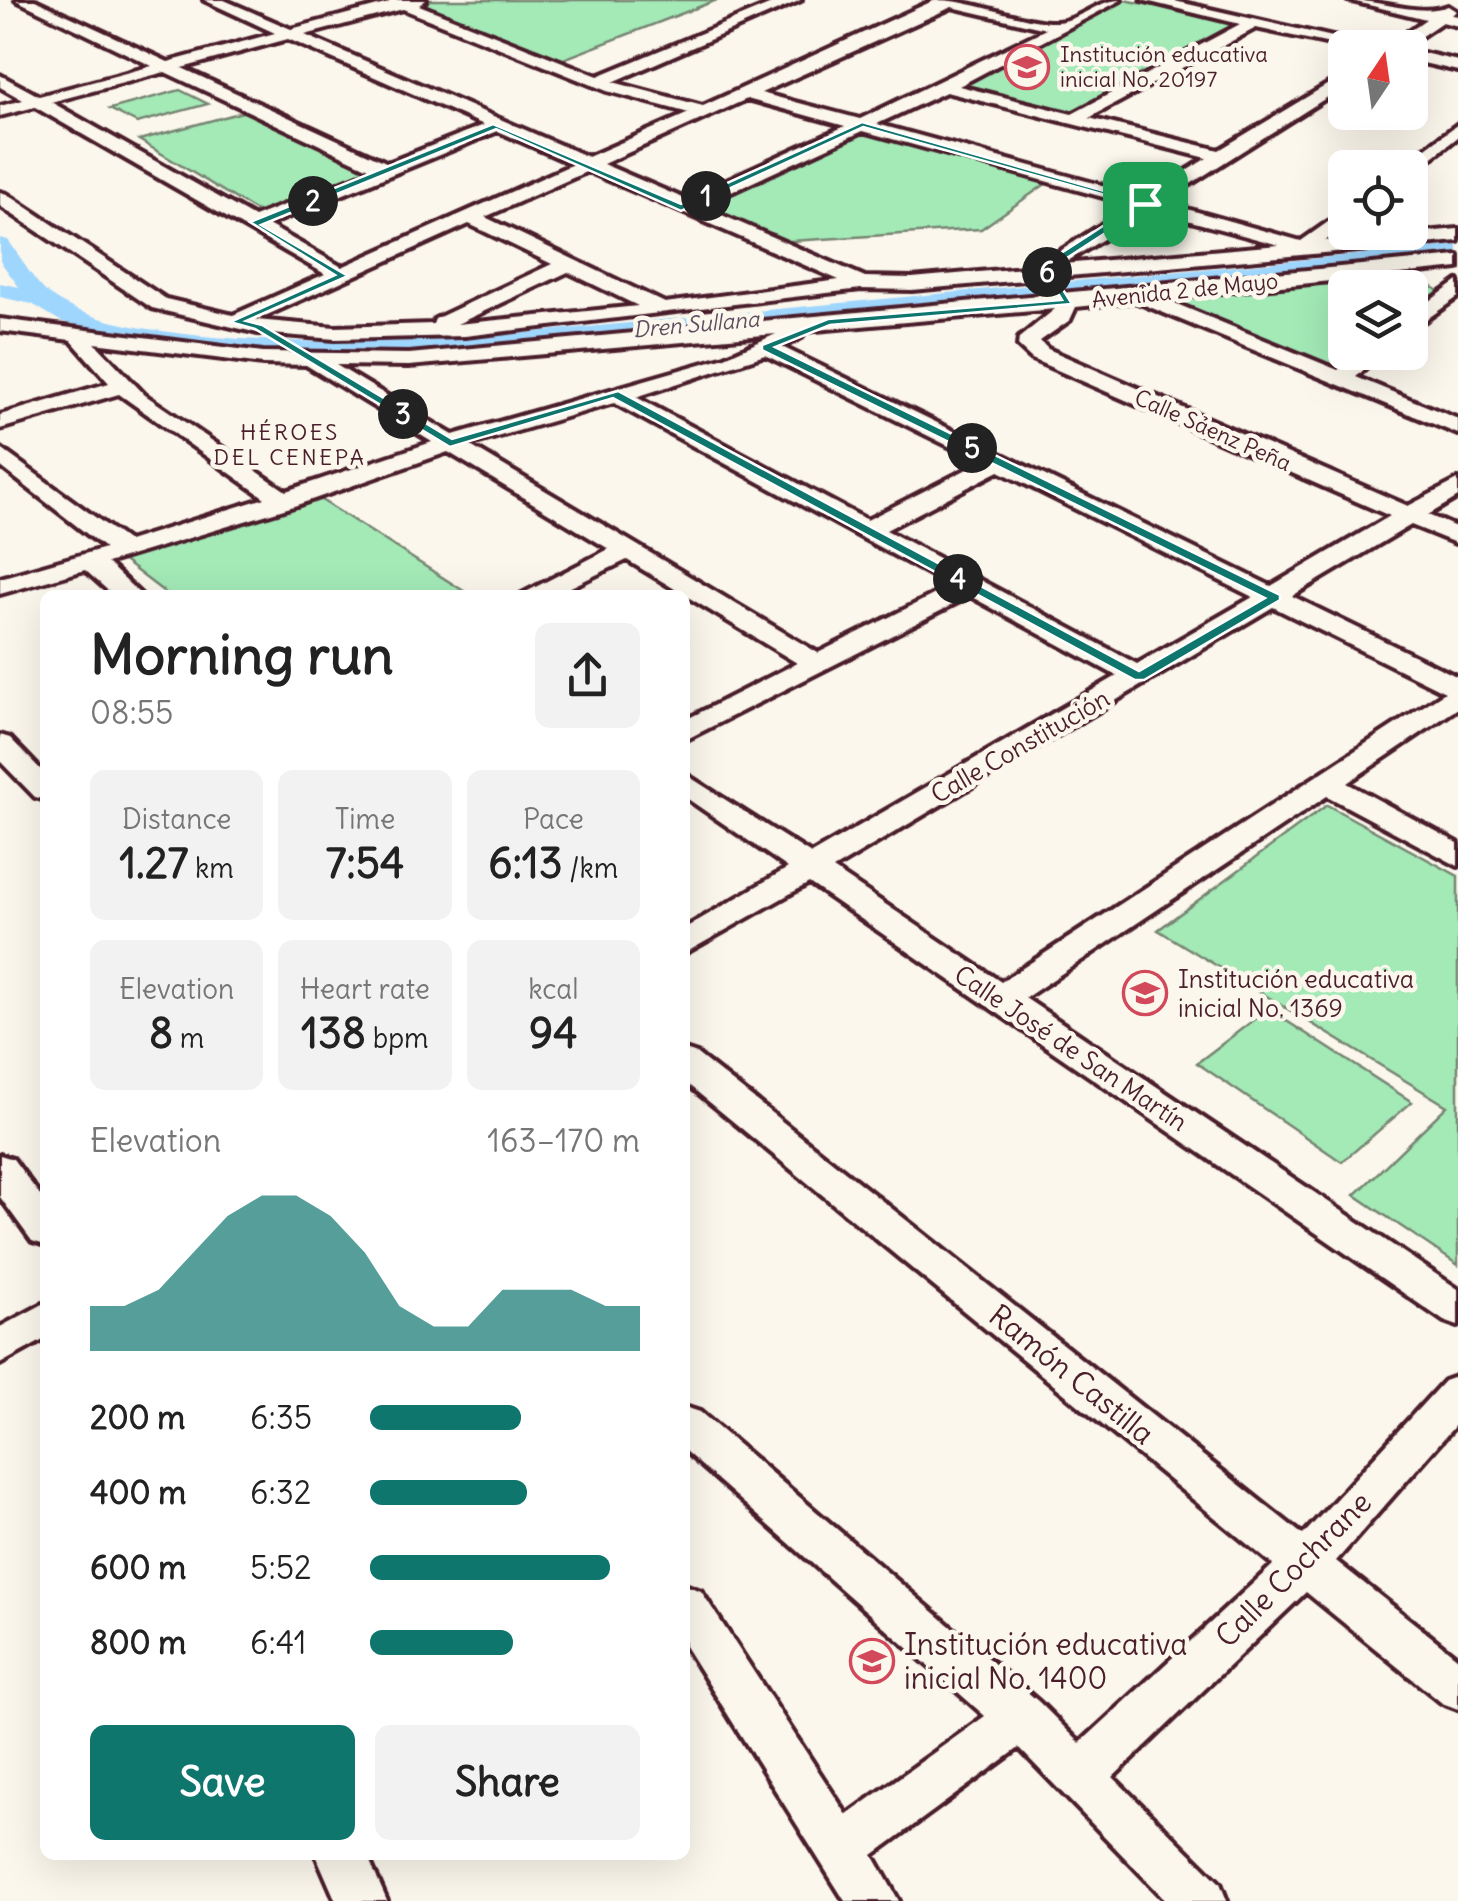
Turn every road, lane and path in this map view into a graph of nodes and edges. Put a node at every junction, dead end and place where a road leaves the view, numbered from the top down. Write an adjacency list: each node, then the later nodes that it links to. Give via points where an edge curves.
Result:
1 (212, 0): 18 (street)
2 (741, 0): 11 (street)
3 (794, 0): 11 (street)
4 (1114, 0): 16 (street)
5 (1148, 0): 15 (street)
6 (1355, 0): 13 (street)
7 (34, 1): 12 (street); 22 (street)
8 (949, 1): 16 (street); 27 (street)
9 (406, 2): 18 (street); 24 (street)
10 (1458, 4): 13 (street)
11 (775, 8): 24 (street)
12 (0, 10)
13 (1438, 17): 14 (street); 17 (street)
14 (1458, 21)
15 (1255, 22): 19 (street); 31 (street)
16 (1059, 28): 25 (street)
17 (1420, 30)
18 (290, 34): 22 (street); 33 (street)
19 (1328, 38)
20 (1428, 60): 21 (street)
21 (1458, 66)
22 (163, 68): 28 (street); 38 (street)
23 (0, 80): 28 (street)
24 (599, 82): 30 (street)
25 (944, 86): 31 (street); 32 (street)
26 (1328, 89): 36 (street)
27 (748, 94): 30 (street); 32 (street)
28 (40, 101): 29 (street); 43 (street)
29 (0, 111)
30 (706, 112): 37 (street)
31 (1073, 120): 36 (street)
32 (862, 124): 40 (street); 41 (street)
33 (496, 126): 37 (street); 38 (street)
34 (1458, 129): 35 (street)
35 (1428, 152)
36 (1220, 156): 40 (street)
37 (585, 165): 41 (street); 42 (street)
38 (388, 170): 43 (street)
39 (0, 198): 59 (street, via 160,304)
40 (1145, 204): 46 (street); 50 (street, via 1044,268)
41 (681, 208): 53 (street)
42 (473, 219): 48 (street); 51 (street)
43 (254, 224): 51 (street)
44 (1328, 232): 46 (street)
45 (1458, 235): 46 (street)
46 (1310, 248): 50 (street)
47 (1458, 262): 49 (street, Avenida 2 de Mayo)
48 (569, 264): 57 (street); 63 (street)
49 (1415, 266): 52 (street); 55 (street, Avenida 2 de Mayo)
50 (1049, 275): 53 (street); 56 (street)
51 (343, 276): 59 (street)
52 (1458, 279)
53 (861, 283): 57 (street)
54 (1458, 288): 58 (street)
55 (1137, 295): 56 (street, Avenida 2 de Mayo); 68 (street)
56 (1067, 300): 60 (street, Avenida 2 de Mayo); 78 (street, Calle Sáenz Peña, via 1063,316 1035,332 1028,346)
57 (662, 310): 63 (street)
58 (1428, 311)
59 (235, 322): 62 (street)
60 (828, 322): 65 (street); 66 (street, Avenida 2 de Mayo, via 429,358)
61 (0, 324): 64 (street, Avenida 2 de Mayo)
62 (264, 330): 63 (street); 66 (street)
63 (429, 332)
64 (83, 337): 66 (street, Avenida 2 de Mayo); 69 (street)
65 (766, 347): 70 (street); 75 (street)
66 (310, 358): 73 (street)
67 (1351, 370): 68 (street)
68 (1341, 378): 72 (street)
69 (123, 386): 71 (street); 77 (street)
70 (614, 394): 73 (street); 79 (street)
71 (0, 422)
72 (1458, 427)
73 (450, 443): 77 (street); 81 (street)
74 (0, 455): 82 (street)
75 (999, 462): 79 (street); 88 (street)
76 (1458, 488): 78 (street, Calle Constitución)
77 (285, 501): 82 (street)
78 (1412, 517): 80 (street, Calle Sáenz Peña); 88 (street, Calle Constitución)
79 (866, 530): 85 (street)
80 (1458, 537)
81 (628, 550): 87 (street); 89 (street)
82 (125, 551): 83 (street)
83 (90, 561): 84 (street); 86 (street)
84 (0, 586)
85 (970, 586): 89 (street); 90 (street)
86 (122, 590)
87 (544, 590)
88 (1275, 598): 90 (street, Calle Constitución); 91 (street)
89 (817, 664): 93 (street)
90 (1140, 677): 99 (street, Calle Constitución)
91 (1458, 688)
92 (1458, 696): 95 (street)
93 (690, 728)
94 (0, 744): 96 (street)
95 (1329, 785): 98 (street); 101 (street)
96 (40, 787)
97 (690, 787): 99 (street, Calle José de San Martín)
98 (1458, 856)
99 (809, 870): 100 (street, Calle Constitución); 101 (street, Calle José de San Martín)
100 (690, 939)
101 (1000, 999): 105 (street, Calle José de San Martín)
102 (690, 1067): 110 (street, Ramón Castilla)
103 (0, 1170): 104 (street)
104 (40, 1223)
105 (1458, 1310)
106 (40, 1322): 107 (street)
107 (0, 1347)
108 (1458, 1393): 110 (street, Calle Cochrane)
109 (690, 1428): 113 (street)
110 (1306, 1563): 112 (street, Ramón Castilla); 114 (street, Calle Cochrane)
111 (690, 1614): 115 (street)
112 (1458, 1686)
113 (1022, 1718): 114 (street); 115 (street)
114 (1078, 1778): 119 (street)
115 (839, 1850): 118 (street)
116 (343, 1860): 117 (street)
117 (362, 1901)
118 (874, 1901)
119 (1202, 1901)

